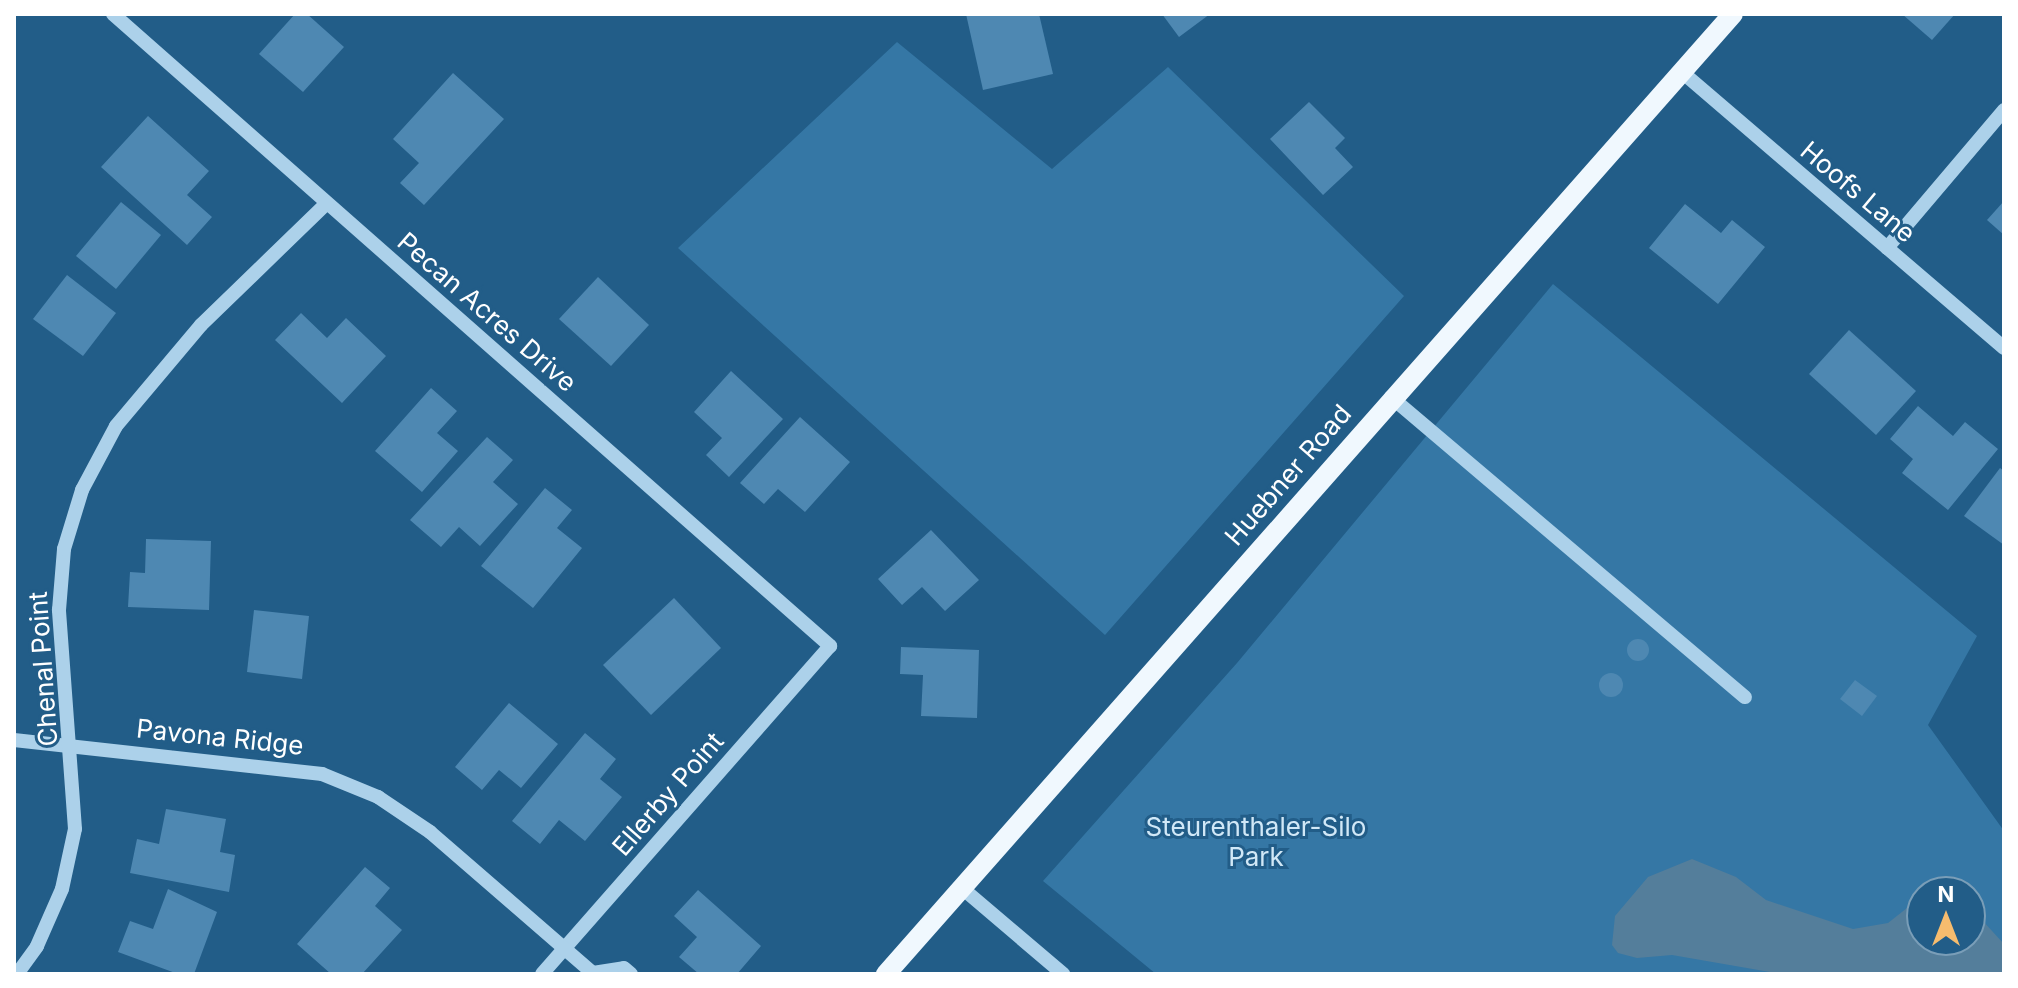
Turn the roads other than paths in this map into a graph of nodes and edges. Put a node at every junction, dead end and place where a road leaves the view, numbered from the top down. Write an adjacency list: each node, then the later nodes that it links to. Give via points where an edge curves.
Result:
1 (113, 14): 5 (street, Pecan Acres Drive)
2 (1733, 14): 3 (main road, Huebner Road)
3 (1682, 72): 6 (street, Hoofs Lane); 8 (main road, Huebner Road)
4 (2004, 110): 6 (street)
5 (327, 203): 9 (street, Pecan Acres Drive); 12 (street, Chenal Point, via 201,325 116,426 82,490 60,580)
6 (1887, 248): 7 (street, Hoofs Lane)
7 (2004, 348)
8 (1391, 397): 10 (street); 13 (main road, Huebner Road)
9 (830, 646): 14 (street, Ellerby Point)
10 (1745, 697)
11 (14, 740): 12 (street, Pavona Ridge)
12 (73, 746): 14 (street, Pavona Ridge, via 322,774 378,797 430,832); 15 (street, Chenal Point, via 76,798 70,859 37,946)
13 (962, 888): 19 (main road, Huebner Road); 20 (street)
14 (565, 947): 16 (street, Ellerby Point); 17 (street, Pavona Ridge)
15 (17, 974)
16 (542, 974)
17 (593, 974): 18 (street, Pavona Ridge, via 624,968)
18 (631, 974)
19 (886, 974)
20 (1063, 974)

